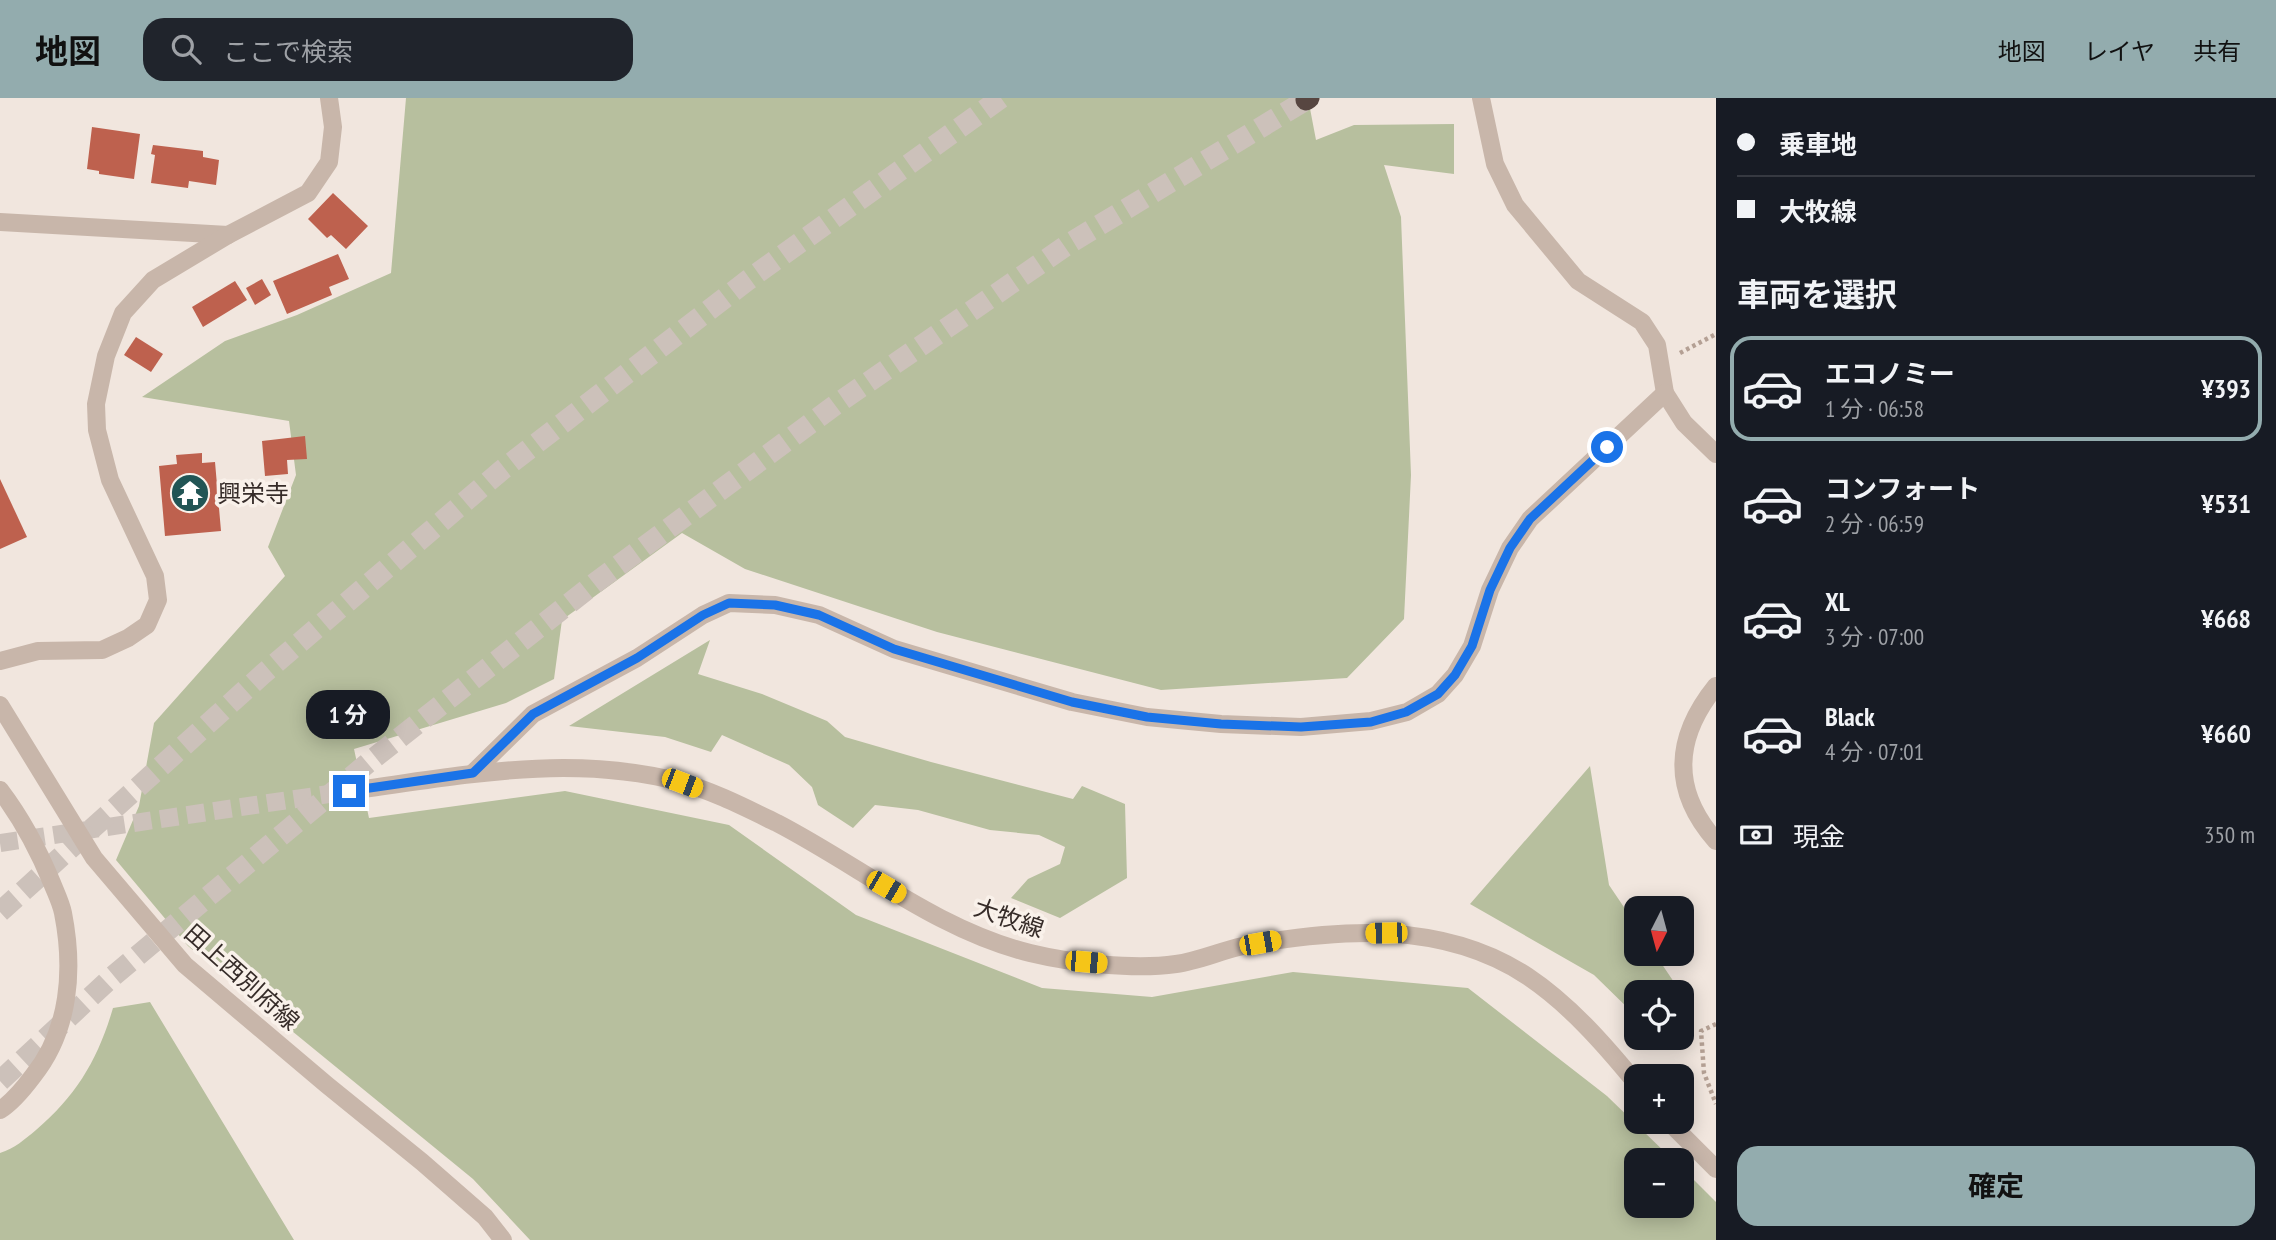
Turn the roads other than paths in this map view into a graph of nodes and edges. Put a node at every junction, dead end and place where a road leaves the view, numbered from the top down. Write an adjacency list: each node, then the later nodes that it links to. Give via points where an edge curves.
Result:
1 (329, 98): 4 (street, via 333,127 329,162 307,193)
2 (1481, 98): 5 (street, via 1495,164 1515,205 1578,281 1642,322 1657,345)
3 (0, 222): 4 (street)
4 (228, 235): 7 (street, via 153,280 123,313 106,356 96,404 97,430 110,480 155,576 158,600 147,625 102,650 38,651)
5 (1665, 393): 6 (street, via 1684,423); 10 (street, via 1530,519 1510,548 1472,646 1455,675 1438,694 1406,712 1371,722 1301,727 1147,717 1072,702 894,649 819,615 775,605 729,603 533,714)
6 (1716, 454)
7 (0, 661)
8 (1716, 686): 13 (street, via 1686,735 1684,782 1690,804)
9 (0, 705): 18 (street, 田上西別府線, via 94,858 185,965 422,1162 485,1217)
10 (473, 773): 12 (street, 大牧線); 14 (street, 大牧線, via 546,766 612,769 682,783 778,824 951,924 1027,952 1066,960 1176,964 1238,947 1319,934 1425,936 1527,976 1602,1042)
11 (0, 790): 15 (street, via 40,852 63,912 69,959 65,1011 55,1044 24,1088)
12 (349, 791)
13 (1716, 841)
14 (1624, 1069)
15 (0, 1110)
16 (1681, 1134): 17 (street)
17 (1716, 1169)
18 (503, 1240)

